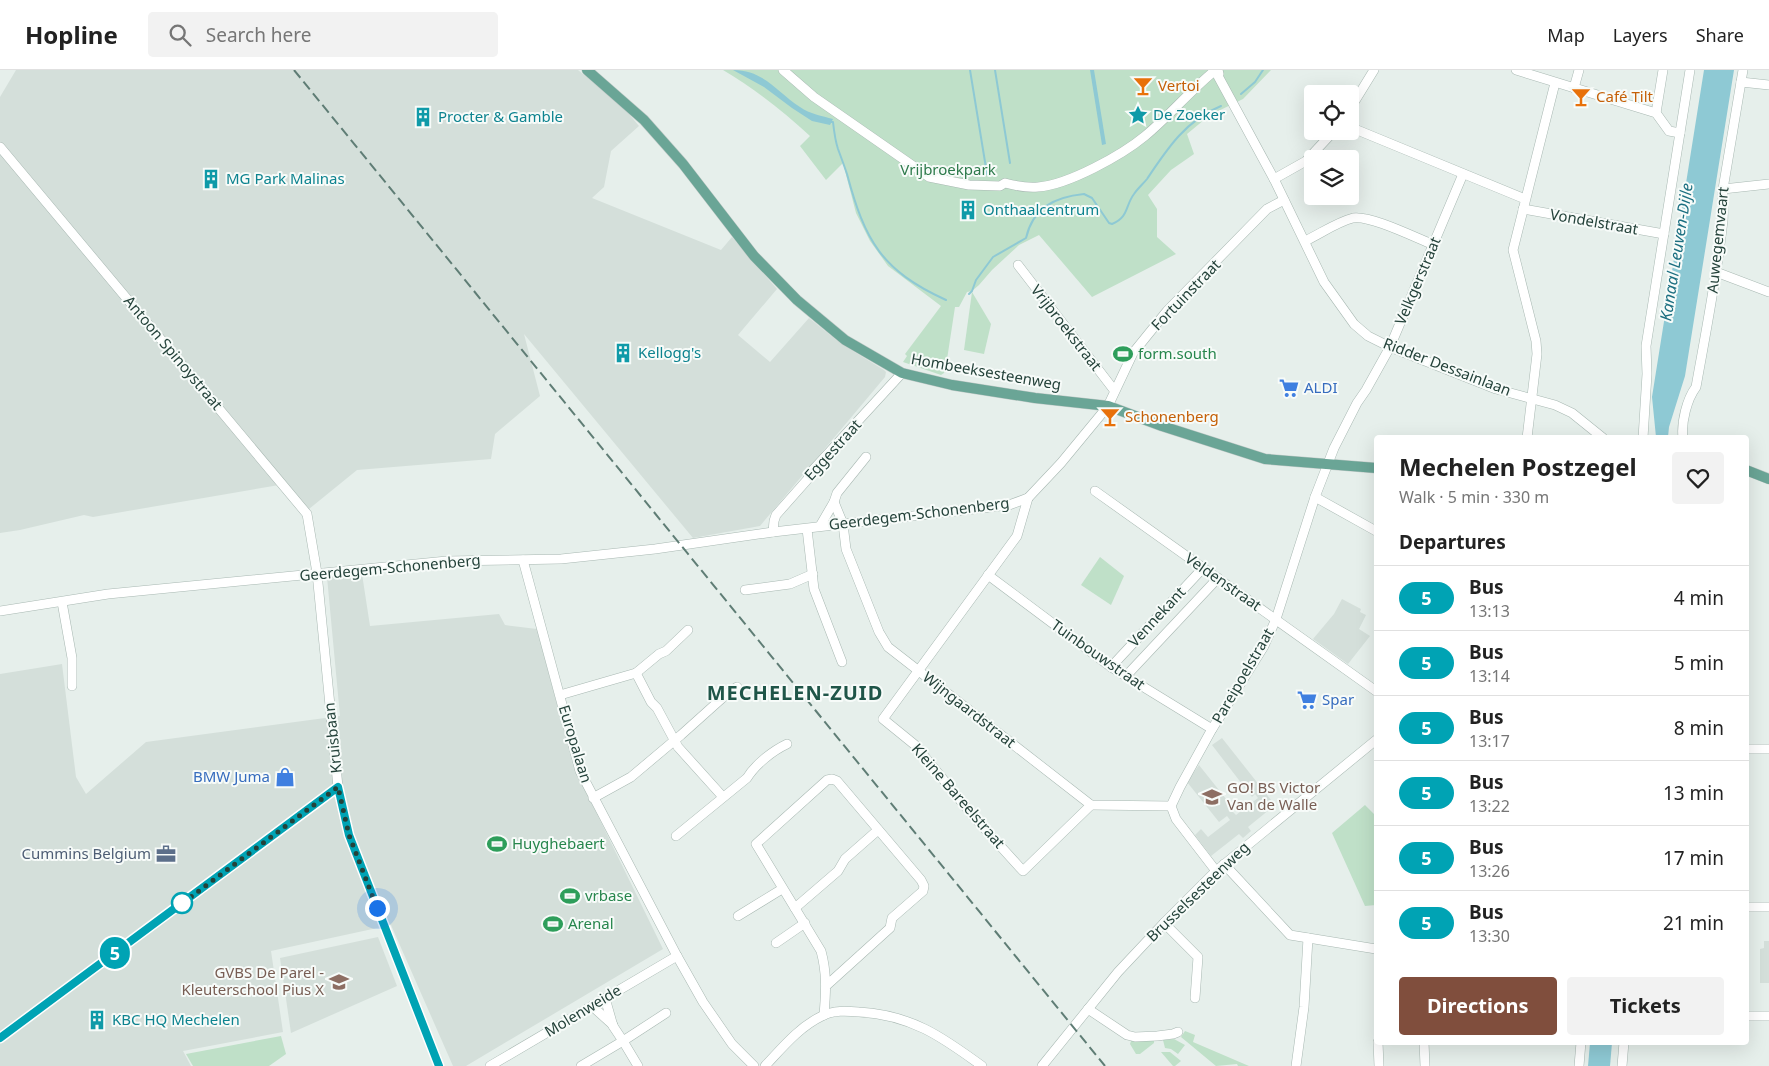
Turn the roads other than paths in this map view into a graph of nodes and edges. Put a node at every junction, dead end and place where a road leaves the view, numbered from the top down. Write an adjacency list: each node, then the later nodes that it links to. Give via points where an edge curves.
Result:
1 (587, 70): 34 (main road, Hombeeksesteenweg, via 644,120 683,164 754,256 797,300 845,340)
2 (783, 70): 9 (street, via 814,97 929,177 969,185 1000,186 1004,183 1021,187 1041,187 1068,179 1115,157 1144,137)
3 (1374, 70): 14 (street)
4 (1516, 70): 11 (street)
5 (1578, 70): 13 (street)
6 (1663, 70): 15 (street)
7 (1690, 70): 17 (street)
8 (1742, 70): 10 (street, Auwegemvaart)
9 (1215, 72): 21 (street, Ridder Dessainlaan)
10 (1741, 82): 12 (street); 23 (street, Auwegemvaart)
11 (1555, 83): 13 (street); 24 (street)
12 (1769, 86)
13 (1574, 88): 15 (street)
14 (1359, 94)
15 (1656, 113): 17 (street, via 1669,131)
16 (1359, 131): 20 (street)
17 (1680, 133): 27 (street)
18 (1326, 140): 21 (street, via 1306,161)
19 (0, 147): 58 (street, Antoon Spinoystraat, via 307,514)
20 (1463, 174): 24 (street); 29 (street, Velkgerstraat)
21 (1274, 179): 25 (street, Ridder Dessainlaan)
22 (1769, 184): 23 (street)
23 (1723, 190): 31 (street, Auwegemvaart)
24 (1525, 199): 26 (street)
25 (1284, 200): 28 (street, Ridder Dessainlaan); 35 (street, Fortuinstraat, via 1267,209 1167,311 1132,353)
26 (1523, 209): 27 (street, Vondelstraat); 36 (street, via 1513,250 1536,341)
27 (1664, 234): 40 (street, via 1646,346 1648,374)
28 (1304, 241): 29 (street, via 1355,218 1364,218); 33 (street, Ridder Dessainlaan, via 1324,282 1354,324 1368,336)
29 (1434, 245): 33 (street, Velkgerstraat)
30 (1018, 266): 35 (street, Vrijbroekstraat)
31 (1716, 272): 32 (street); 41 (street, Auwegemvaart, via 1696,387 1689,396)
32 (1769, 292)
33 (1390, 347): 36 (street, Ridder Dessainlaan, via 1496,389); 43 (street, Velkgerstraat, via 1357,403)
34 (902, 374): 37 (main road, Hombeeksesteenweg, via 1035,398); 55 (street, Eggestraat, via 776,515)
35 (1114, 390): 37 (street, Fortuinstraat)
36 (1532, 399): 38 (street); 39 (street, Ridder Dessainlaan, via 1572,413)
37 (1108, 406): 43 (main road, Hombeeksesteenweg, via 1265,459); 49 (street, Geerdegem-Schonenberg)
38 (1527, 435)
39 (1599, 435)
40 (1643, 435)
41 (1683, 435)
42 (866, 457): 50 (street, via 837,493)
43 (1327, 465): 44 (main road, Hombeeksesteenweg); 48 (street, Pareipoelstraat)
44 (1374, 468)
45 (1749, 471): 46 (main road)
46 (1768, 478)
47 (1095, 490): 57 (street, Veldenstraat)
48 (1315, 497): 54 (street); 65 (street, Pareipoelstraat)
49 (1028, 498): 51 (street, Geerdegem-Schonenberg, via 1009,504); 60 (street, Kleine Bareelstraat, via 1017,536)
50 (834, 502): 51 (street, Wijngaardstraat); 52 (street)
51 (843, 524): 52 (street, Geerdegem-Schonenberg); 69 (street, Wijngaardstraat, via 846,549 880,632 888,647)
52 (820, 526): 53 (street, Geerdegem-Schonenberg)
53 (807, 529): 55 (street, Geerdegem-Schonenberg); 59 (street, Geerdegem-Schonenberg)
54 (1374, 530)
55 (773, 532): 56 (street, Geerdegem-Schonenberg, via 661,549)
56 (523, 560): 58 (street, Geerdegem-Schonenberg, via 448,561); 75 (street, Europalaan)
57 (1203, 568): 61 (street, Veldenstraat); 68 (street, Vennekant)
58 (316, 573): 63 (street, Geerdegem-Schonenberg, via 108,594); 82 (street, Kruisbaan)
59 (812, 574): 62 (street, via 790,584); 67 (street, Geerdegem-Schonenberg, via 814,589)
60 (988, 575): 68 (street, Tuinbouwstraat); 69 (street, Kleine Bareelstraat)
61 (1218, 578): 65 (street, Veldenstraat); 71 (street, Vennekant)
62 (745, 590)
63 (62, 602): 64 (street, Geerdegem-Schonenberg); 72 (street, via 72,658)
64 (0, 610)
65 (1276, 619): 74 (street, Veldenstraat); 76 (street, Pareipoelstraat, via 1264,646)
66 (688, 630): 70 (street)
67 (842, 662)
68 (1111, 667): 71 (street, Tuinbouwstraat)
69 (918, 671): 85 (street, Wijngaardstraat); 85 (street, Kleine Bareelstraat, via 883,719 916,745 1023,871)
70 (636, 673): 75 (street); 77 (street)
71 (1126, 676): 76 (street, Tuinbouwstraat)
72 (72, 686)
73 (737, 687): 77 (street)
74 (1374, 690)
75 (560, 695): 84 (street, Europalaan, via 580,771)
76 (1212, 729): 86 (street, Pareipoelstraat)
77 (674, 740): 83 (street); 84 (street, via 631,777)
78 (1374, 742): 89 (street, Brusselsesteenweg)
79 (787, 744): 83 (street)
80 (1749, 749): 81 (street)
81 (1769, 749)
82 (338, 787): 113 (street); 119 (street, Kruisbaan, via 349,835)
83 (723, 797): 88 (street)
84 (593, 798): 101 (street, Europalaan)
85 (1091, 806): 86 (street)
86 (1172, 806): 90 (street, via 1176,819)
87 (878, 830): 91 (street, via 837,781 827,780 756,844); 94 (street); 102 (street, via 921,880 923,891 892,918 890,928)
88 (676, 836)
89 (1224, 864): 90 (street, Brusselsesteenweg); 98 (street, via 1290,935)
90 (1216, 871): 97 (street, Brusselsesteenweg)
91 (782, 889): 94 (street); 95 (street)
92 (1749, 907): 93 (street)
93 (1769, 907)
94 (795, 908): 96 (street)
95 (738, 916)
96 (805, 923): 99 (street); 102 (street, via 821,951)
97 (1164, 923): 104 (street, via 1198,957); 106 (street, Brusselsesteenweg)
98 (1308, 938): 100 (street); 127 (street)
99 (776, 943)
100 (1374, 949)
101 (677, 956): 103 (street, Molenweide); 123 (street, Europalaan, via 732,1044)
102 (827, 985): 108 (street)
103 (605, 998): 105 (street, Molenweide); 111 (street)
104 (1195, 998)
105 (592, 1006): 111 (street); 120 (street, Molenweide)
106 (1088, 1008): 112 (street, via 1126,1035 1158,1036); 126 (street, Brusselsesteenweg)
107 (666, 1013): 114 (street)
108 (824, 1015): 124 (street, via 800,1030); 125 (street, via 844,1011 865,1012 906,1020 922,1026)
109 (1749, 1016): 110 (street)
110 (1769, 1016)
111 (613, 1026): 114 (street)
112 (1178, 1032)
113 (1, 1036)
114 (623, 1041): 121 (street); 122 (street)
115 (1378, 1045): 128 (street)
116 (1424, 1045): 129 (street)
117 (1581, 1045): 130 (street)
118 (1624, 1045): 131 (street)
119 (439, 1066)
120 (490, 1066)
121 (581, 1066)
122 (638, 1066)
123 (754, 1066)
124 (765, 1066)
125 (982, 1066)
126 (1042, 1066)
127 (1296, 1066)
128 (1379, 1066)
129 (1425, 1066)
130 (1579, 1066)
131 (1622, 1066)

